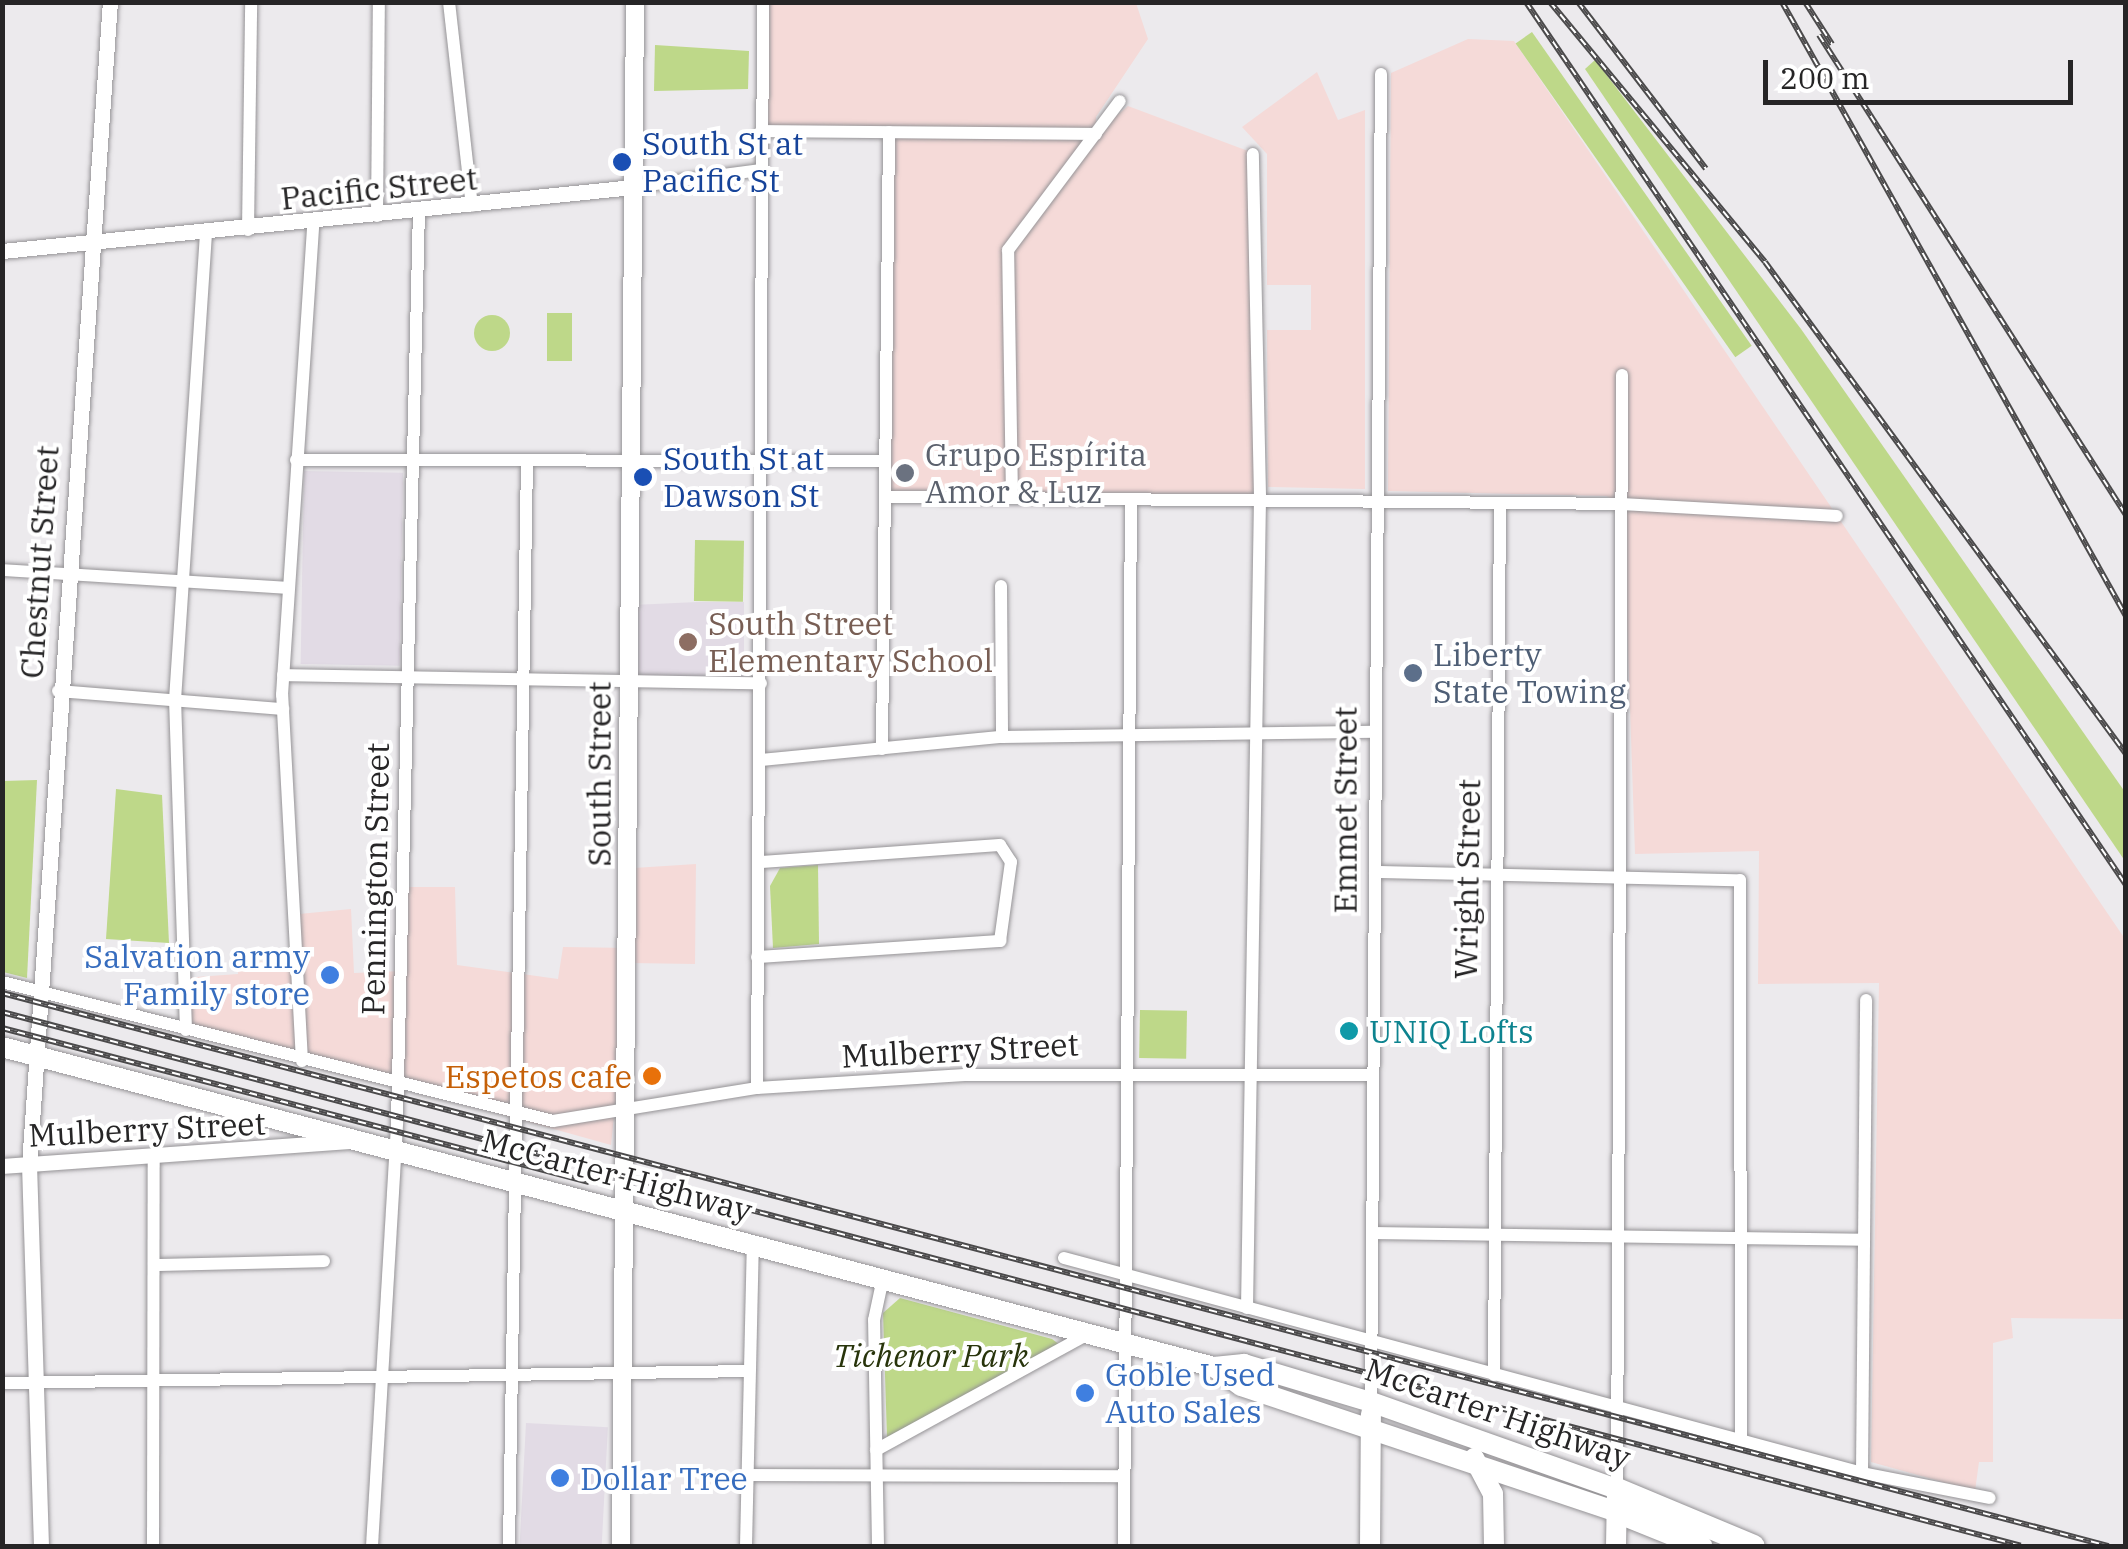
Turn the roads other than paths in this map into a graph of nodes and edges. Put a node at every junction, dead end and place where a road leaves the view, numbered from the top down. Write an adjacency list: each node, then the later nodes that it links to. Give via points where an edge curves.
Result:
1 (110, 2): 21 (street, Chestnut Street)
2 (251, 2): 19 (street)
3 (379, 2): 17 (street)
4 (449, 2): 15 (street)
5 (635, 2): 14 (main road, South Street)
6 (763, 2): 9 (street)
7 (1381, 74): 35 (street, Emmet Street)
8 (1120, 101): 11 (street)
9 (762, 131): 10 (street); 13 (street)
10 (889, 132): 11 (street); 26 (street)
11 (1096, 134): 31 (street, via 1008,250)
12 (1253, 154): 33 (street)
13 (761, 170): 14 (street, Pacific Street); 24 (street)
14 (633, 187): 15 (street, Pacific Street); 28 (main road, South Street)
15 (472, 206): 16 (street, Pacific Street)
16 (419, 212): 17 (street, Pacific Street); 27 (street, Pennington Street)
17 (377, 216): 18 (street, Pacific Street)
18 (312, 224): 19 (street, Pacific Street); 25 (street)
19 (248, 230): 20 (street, Pacific Street)
20 (206, 235): 21 (street, Pacific Street); 40 (street)
21 (91, 248): 22 (street, Pacific Street); 39 (street, Chestnut Street)
22 (2, 252)
23 (1622, 374): 36 (street)
24 (761, 458): 26 (street); 28 (street); 47 (street)
25 (296, 460): 27 (street); 42 (street)
26 (885, 460): 30 (street)
27 (412, 461): 29 (street); 44 (street, Pennington Street)
28 (634, 461): 29 (street); 46 (main road, South Street)
29 (527, 463): 45 (street)
30 (884, 497): 31 (street); 55 (street)
31 (1012, 498): 32 (street)
32 (1131, 499): 33 (street); 52 (street)
33 (1260, 501): 35 (street); 51 (street)
34 (1500, 503): 35 (street); 36 (street); 58 (street, Wright Street)
35 (1377, 504): 53 (street, Emmet Street)
36 (1623, 504): 37 (street); 60 (street)
37 (1836, 516)
38 (2, 570): 39 (street)
39 (65, 574): 40 (street); 48 (street, Chestnut Street)
40 (184, 582): 42 (street); 49 (street)
41 (1001, 586): 54 (street)
42 (287, 588): 43 (street)
43 (283, 675): 44 (street); 50 (street)
44 (405, 676): 45 (street); 72 (street, Pennington Street)
45 (524, 678): 46 (street); 75 (street)
46 (630, 683): 47 (street); 74 (main road, South Street)
47 (761, 683): 56 (street)
48 (58, 691): 49 (street); 63 (street, Chestnut Street)
49 (175, 700): 50 (street); 65 (street)
50 (283, 709): 68 (street)
51 (1256, 729): 52 (street); 53 (street); 70 (street)
52 (1128, 732): 54 (street); 69 (street)
53 (1375, 732): 59 (street, Emmet Street)
54 (1002, 738): 55 (street)
55 (882, 749): 56 (street)
56 (761, 760): 57 (street)
57 (761, 862): 61 (street); 61 (street, via 1000,845 1012,862 1000,942)
58 (1497, 869): 59 (street); 60 (street); 84 (street, Wright Street)
59 (1375, 872): 71 (street, Emmet Street)
60 (1619, 872): 85 (street); 86 (street, via 1738,878)
61 (757, 957): 73 (street)
62 (2, 982): 63 (street, Mulberry Street)
63 (41, 992): 65 (street, Mulberry Street); 67 (street, Chestnut Street)
64 (1866, 1000): 87 (street)
65 (186, 1030): 68 (street, Mulberry Street)
66 (2, 1047): 67 (main road, McCarter Highway)
67 (40, 1057): 76 (main road, McCarter Highway); 79 (street, Chestnut Street)
68 (302, 1061): 72 (street, Mulberry Street)
69 (1128, 1072): 70 (street, Mulberry Street); 73 (street, Mulberry Street); 92 (street)
70 (1249, 1074): 71 (street, Mulberry Street); 94 (street)
71 (1373, 1075): 83 (street, Emmet Street)
72 (398, 1087): 75 (street, Mulberry Street); 77 (street, Pennington Street)
73 (757, 1088): 74 (street, Mulberry Street)
74 (627, 1108): 75 (street, Mulberry Street, via 553,1121); 82 (main road, South Street)
75 (520, 1117): 81 (street)
76 (355, 1140): 77 (main road, McCarter Highway); 78 (street, Mulberry Street)
77 (395, 1152): 81 (main road, McCarter Highway); 101 (street, Pennington Street)
78 (154, 1156): 79 (street, Mulberry Street); 91 (street)
79 (29, 1165): 80 (street, Mulberry Street); 104 (street, Chestnut Street)
80 (2, 1166)
81 (520, 1182): 82 (main road, McCarter Highway); 100 (street)
82 (628, 1212): 88 (main road, McCarter Highway); 98 (main road, South Street)
83 (1372, 1233): 84 (street); 97 (street, Emmet Street)
84 (1494, 1234): 85 (street); 102 (street, Wright Street)
85 (1618, 1237): 86 (street); 106 (street)
86 (1741, 1238): 87 (street); 108 (street)
87 (1864, 1240): 111 (street)
88 (753, 1245): 93 (main road, McCarter Highway); 99 (street)
89 (1064, 1258): 92 (street)
90 (324, 1261): 91 (street)
91 (154, 1265): 103 (street)
92 (1128, 1274): 94 (street); 96 (street)
93 (884, 1278): 95 (main road, McCarter Highway); 109 (street, via 874,1320)
94 (1246, 1308): 97 (street)
95 (1088, 1334): 96 (main road, McCarter Highway); 109 (street)
96 (1122, 1342): 107 (main road, McCarter Highway, via 1214,1367 1242,1386); 114 (street)
97 (1371, 1342): 102 (street); 107 (street, Emmet Street)
98 (625, 1368): 99 (street); 100 (street); 121 (main road, South Street)
99 (748, 1371): 112 (street)
100 (513, 1372): 101 (street); 120 (street)
101 (380, 1375): 103 (street); 119 (street, Pennington Street)
102 (1494, 1375): 106 (street)
103 (153, 1379): 104 (street); 118 (street)
104 (36, 1382): 105 (street); 117 (street, Chestnut Street)
105 (2, 1383)
106 (1617, 1404): 108 (street); 116 (street)
107 (1371, 1412): 110 (main road, McCarter Highway); 116 (main road, McCarter Highway); 125 (main road, Emmet Street)
108 (1742, 1441): 111 (street)
109 (876, 1450): 113 (street)
110 (1474, 1458): 116 (main road, McCarter Highway); 126 (main road, via 1493,1494)
111 (1862, 1473): 115 (street)
112 (748, 1475): 113 (street); 122 (street)
113 (876, 1475): 114 (street); 123 (street)
114 (1124, 1476): 124 (street)
115 (1990, 1498)
116 (1617, 1500): 127 (main road); 128 (highway, McCarter Highway); 129 (highway, McCarter Highway)
117 (41, 1546)
118 (153, 1546)
119 (372, 1546)
120 (509, 1546)
121 (621, 1546)
122 (746, 1546)
123 (878, 1546)
124 (1124, 1546)
125 (1370, 1546)
126 (1494, 1546)
127 (1616, 1546)
128 (1701, 1546)
129 (1754, 1546)

